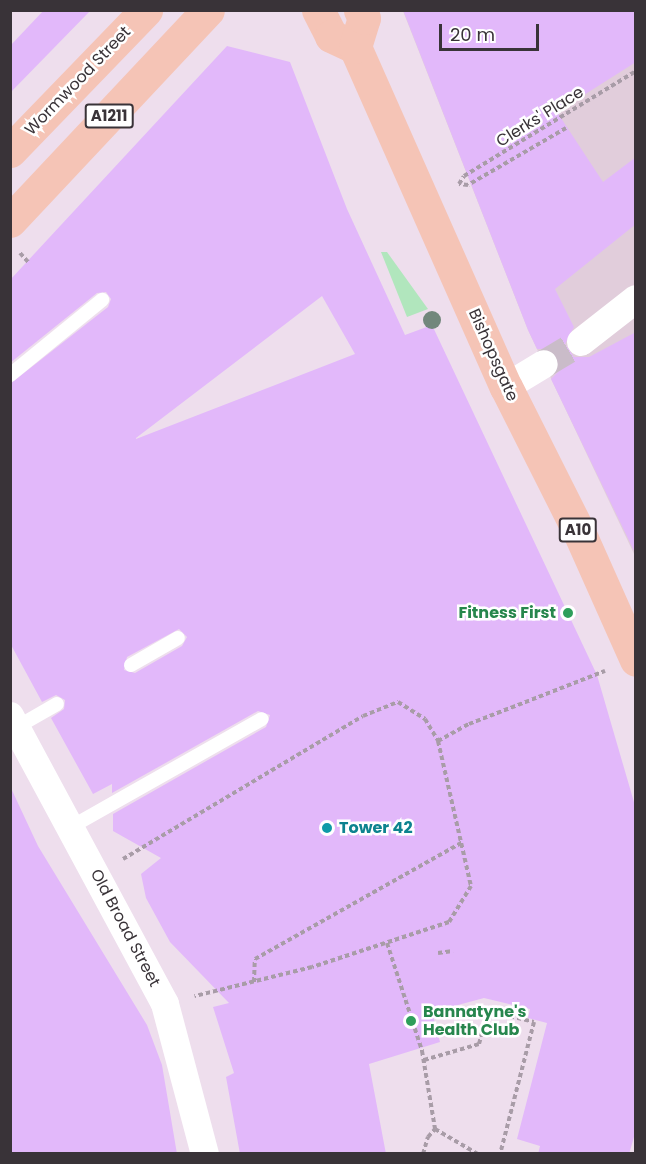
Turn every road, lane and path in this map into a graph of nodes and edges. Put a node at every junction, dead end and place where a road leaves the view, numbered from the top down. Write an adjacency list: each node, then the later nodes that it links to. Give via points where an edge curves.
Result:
1 (146, 10): 8 (main road, Wormwood Street / A1211)
2 (208, 10): 9 (main road, A1211)
3 (318, 10): 5 (main road, via 331,36)
4 (360, 10): 5 (main road, via 364,18)
5 (355, 46): 15 (main road, Bishopsgate / A10)
6 (636, 71): 7 (path, Clerks' Place, via 464,176 459,184 468,185)
7 (566, 128)
8 (10, 151)
9 (10, 221)
10 (636, 299): 12 (street)
11 (102, 300): 14 (lane)
12 (581, 342)
13 (544, 364): 15 (street)
14 (10, 375)
15 (506, 387): 17 (main road, Bishopsgate / A10)
16 (178, 638): 18 (lane)
17 (633, 646)
18 (130, 664)
19 (605, 671): 23 (path, via 470,724)
20 (57, 704): 22 (lane)
21 (262, 719): 24 (lane)
22 (14, 722): 24 (street, Old Broad Street)
23 (438, 741): 25 (path); 26 (path, via 425,719 398,702 363,716 251,786)
24 (71, 827): 26 (street, Old Broad Street)
25 (463, 842): 27 (path, via 471,886 449,922); 30 (path, via 255,959)
26 (97, 873): 31 (street, Old Broad Street)
27 (387, 943): 30 (path); 32 (path)
28 (453, 951): 29 (path)
29 (438, 953)
30 (254, 982): 31 (path)
31 (165, 1004): 34 (street, Old Broad Street)
32 (424, 1060): 33 (path); 37 (path, via 479,1044 488,1011 534,1022)
33 (435, 1129): 35 (path); 36 (path)
34 (205, 1154)
35 (423, 1154)
36 (478, 1154)
37 (500, 1154)

